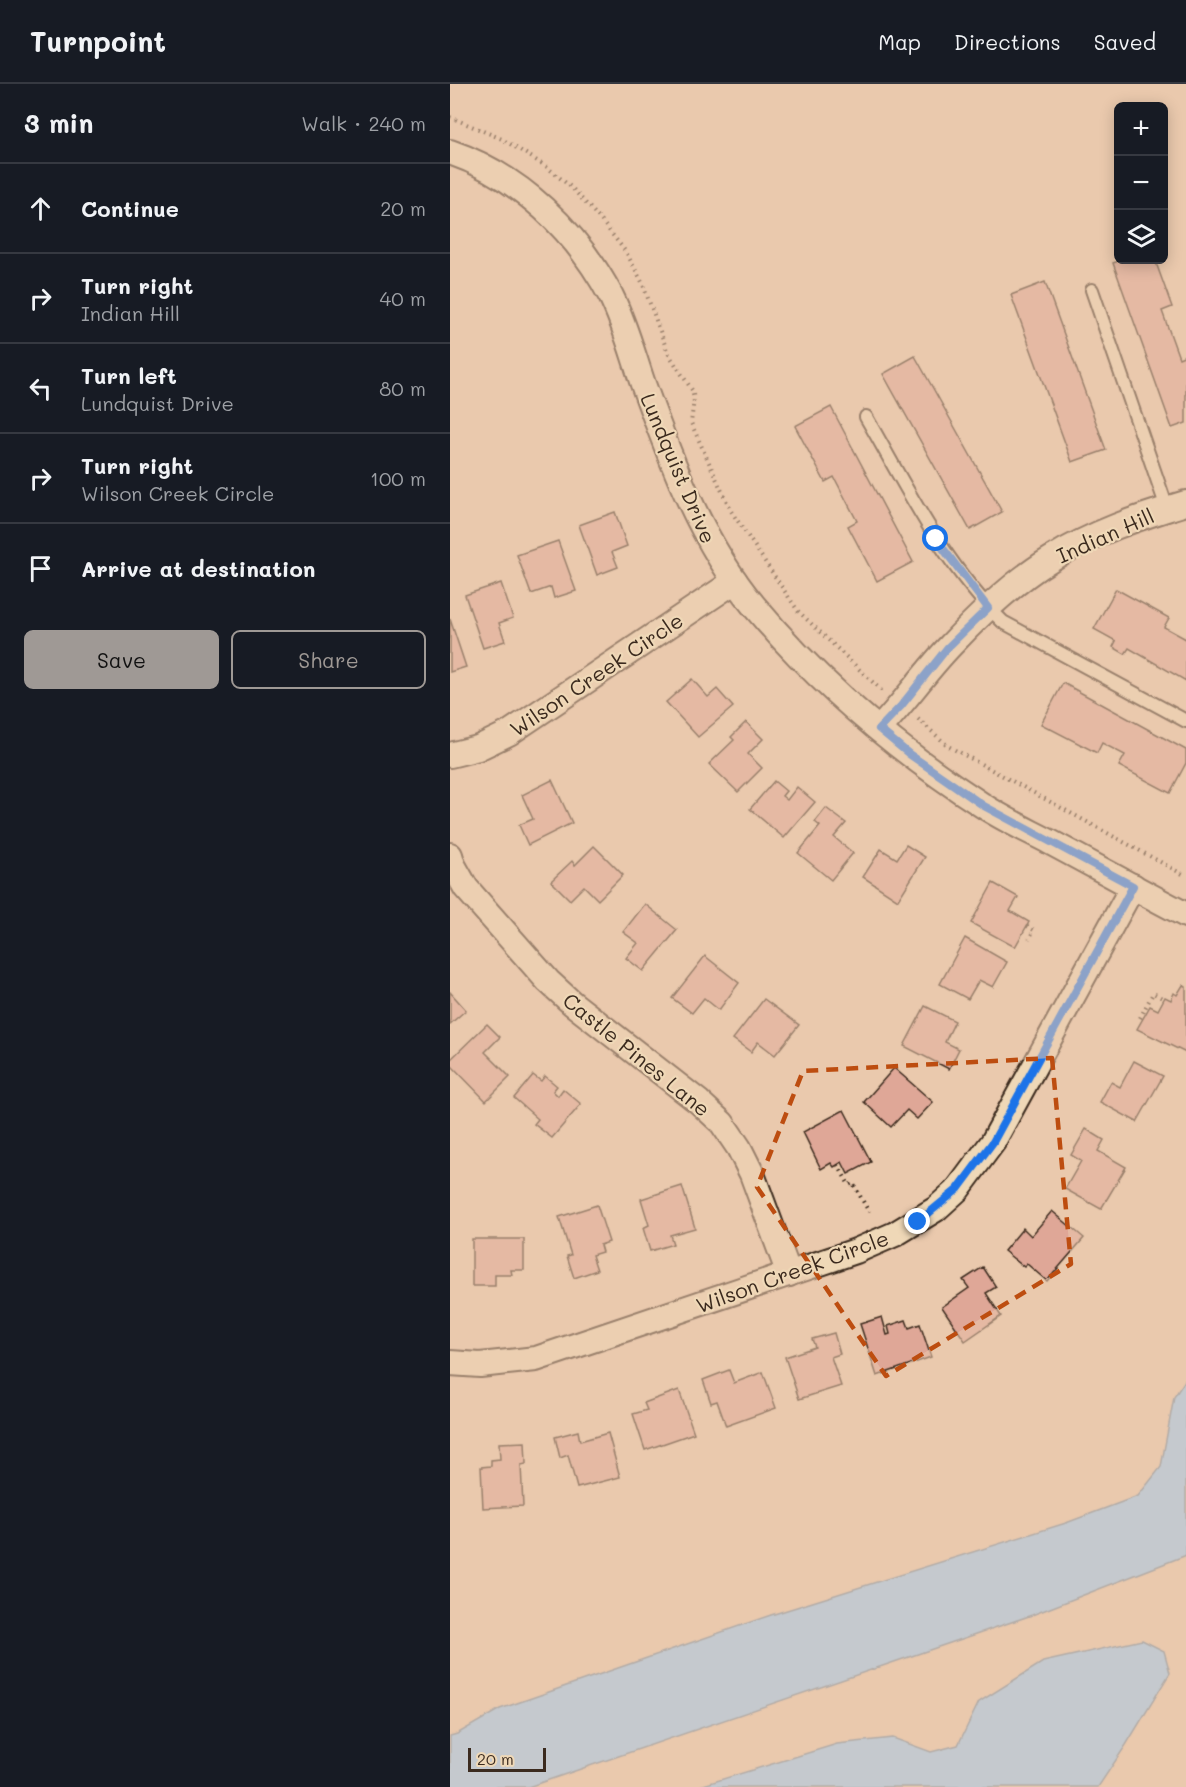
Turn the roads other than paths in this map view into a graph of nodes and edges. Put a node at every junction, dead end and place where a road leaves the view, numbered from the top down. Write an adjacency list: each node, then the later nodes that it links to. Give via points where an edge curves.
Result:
1 (450, 152): 5 (street, Lundquist Drive, via 488,170 544,207 591,263 623,325 667,447 699,521)
2 (1092, 290): 4 (lane)
3 (866, 417): 6 (lane, via 936,539)
4 (1176, 506): 6 (street, Indian Hill, via 1079,542 1049,559)
5 (735, 580): 8 (street, Lundquist Drive, via 786,643); 9 (street, Wilson Creek Circle, via 509,733 478,748)
6 (988, 608): 7 (lane, via 1003,622); 8 (street, Indian Hill, via 948,647)
7 (1186, 721)
8 (879, 729): 11 (street, Lundquist Drive, via 984,806)
9 (450, 755)
10 (450, 855): 13 (street, Castle Pines Lane, via 466,888 549,981 722,1123 752,1174)
11 (1133, 886): 12 (street, Lundquist Drive); 13 (street, Wilson Creek Circle, via 993,1142 958,1189 927,1215 895,1234)
12 (1186, 915)
13 (789, 1274): 14 (street, Wilson Creek Circle, via 536,1359 480,1365)
14 (450, 1363)

